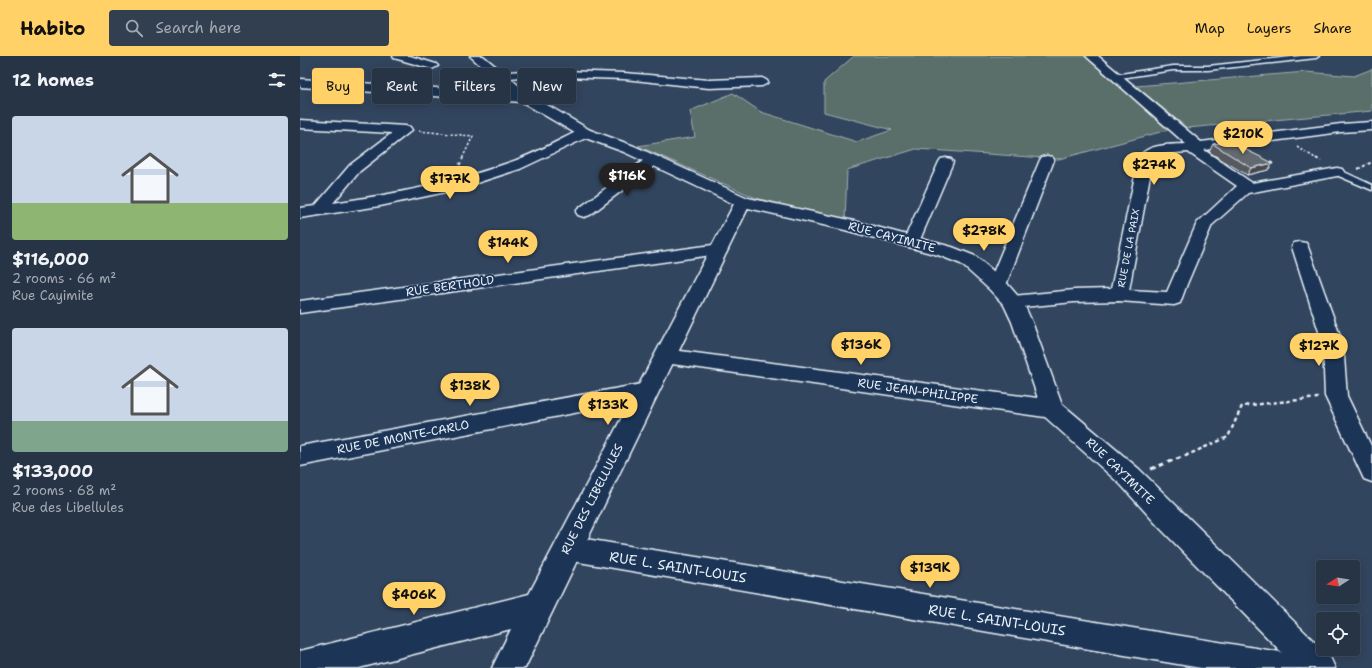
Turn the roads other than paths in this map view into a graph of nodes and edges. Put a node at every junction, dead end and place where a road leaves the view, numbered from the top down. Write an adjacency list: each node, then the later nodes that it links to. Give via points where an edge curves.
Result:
1 (398, 56): 5 (street)
2 (476, 56): 6 (street, RUE CAYIMITE)
3 (1091, 56): 8 (street)
4 (1316, 56): 8 (lane, via 1208,68 1173,68)
5 (432, 66)
6 (490, 68)
7 (510, 75): 9 (street, via 530,73 624,76 709,84)
8 (1114, 77): 18 (street)
9 (762, 82)
10 (300, 83): 13 (street)
11 (510, 85): 12 (street, RUE CAYIMITE)
12 (518, 92)
13 (518, 98)
14 (535, 104): 17 (street, RUE CAYIMITE)
15 (300, 124): 26 (street, via 405,130 355,168)
16 (1372, 126): 18 (street, RUE DE LA PAIX)
17 (585, 133): 19 (street, RUE CAYIMITE); 26 (street, via 515,166 450,187)
18 (1195, 147): 23 (street); 33 (street, RUE DE LA PAIX, via 1159,150 1146,157)
19 (653, 160): 25 (street, RUE CAYIMITE); 27 (street)
20 (1047, 160): 32 (street)
21 (946, 162): 29 (street)
22 (1337, 172): 23 (street); 24 (lane)
23 (1250, 188): 33 (street, via 1243,189 1205,223 1174,299)
24 (1372, 188)
25 (743, 202): 29 (street, RUE CAYIMITE); 31 (street, RUE DES LIBELLULES)
26 (319, 211): 28 (street)
27 (584, 212)
28 (300, 213)
29 (911, 242): 32 (street, RUE CAYIMITE, via 968,260)
30 (1300, 247): 40 (street, via 1334,344 1336,396)
31 (720, 249): 35 (street, RUE BERTHOLD); 36 (street, RUE DES LIBELLULES)
32 (997, 285): 34 (street, RUE CAYIMITE)
33 (1119, 295): 34 (street, RUE DE LA PAIX)
34 (1013, 302): 38 (street, RUE CAYIMITE)
35 (300, 307)
36 (665, 356): 37 (street, RUE DES LIBELLULES); 38 (street, RUE JEAN-PHILIPPE)
37 (647, 391): 39 (street, RUE DE MONTE-CARLO); 41 (street, RUE DES LIBELLULES)
38 (1052, 409): 46 (street, RUE CAYIMITE, via 1130,477)
39 (300, 456)
40 (1372, 472)
41 (567, 548): 42 (street, RUE DES LIBELLULES); 45 (street, RUE L. SAINT-LOUIS)
42 (538, 607): 43 (street); 44 (street, RUE DES LIBELLULES)
43 (300, 667)
44 (508, 668)
45 (1286, 668)
46 (1319, 668)

